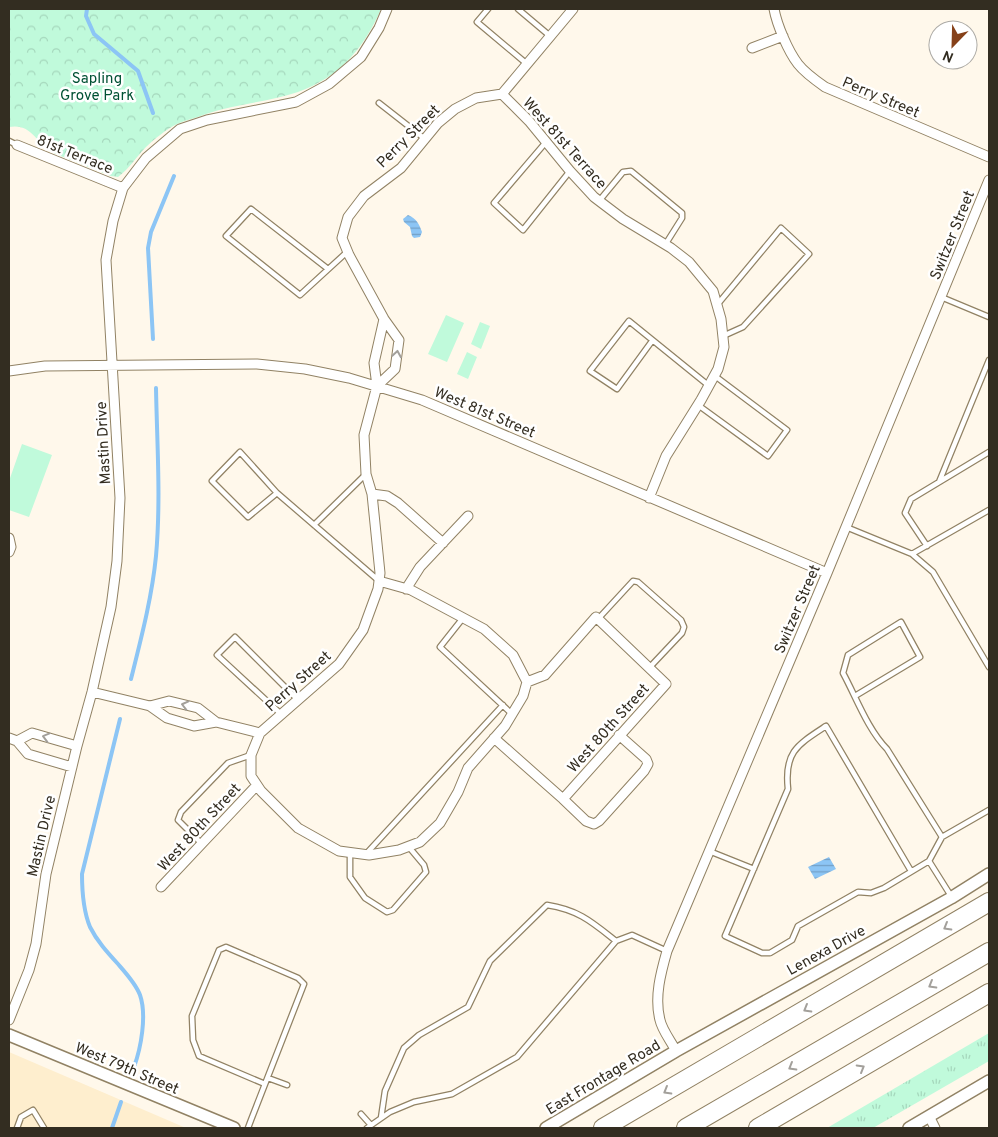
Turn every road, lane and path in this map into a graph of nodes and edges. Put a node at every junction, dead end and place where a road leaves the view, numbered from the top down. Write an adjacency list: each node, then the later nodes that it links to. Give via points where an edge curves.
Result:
1 (387, 9): 18 (street, Mastin Drive, via 362,56 329,84 296,102 207,120 180,129 146,158)
2 (488, 9): 9 (lane, via 477,22)
3 (518, 9): 6 (lane)
4 (573, 9): 6 (street)
5 (774, 9): 7 (street, Perry Street)
6 (550, 36): 9 (street)
7 (783, 36): 8 (street); 15 (street, Perry Street, via 797,63 825,87)
8 (752, 48)
9 (527, 64): 10 (street)
10 (502, 94): 12 (street, Perry Street, via 476,98 455,109); 13 (street, West 81st Terrace)
11 (378, 102): 12 (lane)
12 (425, 139): 21 (street, Perry Street, via 400,168 364,196 348,217 342,238)
13 (546, 142): 16 (street, West 81st Terrace); 16 (lane, via 494,203 523,230)
14 (13, 143): 18 (street, 81st Terrace)
15 (989, 156)
16 (570, 172): 19 (street, West 81st Terrace)
17 (989, 180): 23 (street, Switzer Street)
18 (123, 188): 30 (street, Mastin Drive, via 106,260)
19 (599, 201): 20 (street, West 81st Terrace); 20 (lane, via 623,172 631,171 682,213)
20 (665, 244): 24 (street, West 81st Terrace, via 689,262 713,291)
21 (348, 251): 22 (lane); 26 (street, Perry Street)
22 (328, 270): 22 (lane, via 300,296 226,236 251,210)
23 (941, 297): 25 (lane); 45 (street, Switzer Street)
24 (717, 305): 27 (street, West 81st Terrace); 27 (lane, via 781,228 809,254 743,326)
25 (989, 316)
26 (384, 319): 34 (street, Perry Street, via 374,363); 34 (street, Perry Street, one-way to 26, via 395,369 400,340)
27 (723, 336): 32 (street, West 81st Terrace, via 724,347)
28 (652, 341): 28 (lane, via 629,321 590,372 616,388); 33 (lane)
29 (989, 360): 38 (lane)
30 (113, 366): 31 (street, West 81st Street, via 45,366); 34 (street, West 81st Street, via 257,364 305,369); 59 (street, Mastin Drive, via 120,498 117,561)
31 (9, 371)
32 (715, 376): 33 (street, West 81st Terrace); 35 (lane, via 787,430 768,456)
33 (708, 385): 35 (street, West 81st Terrace)
34 (378, 386): 37 (street, Perry Street, via 364,435); 41 (street, West 81st Street, via 422,400)
35 (698, 406): 41 (street, West 81st Terrace, via 666,456)
36 (989, 452): 38 (lane)
37 (366, 474): 40 (street, Perry Street); 44 (lane)
38 (938, 483): 48 (lane, via 911,499 905,513)
39 (277, 493): 39 (lane, via 248,517 212,482 240,452); 44 (lane)
40 (372, 494): 47 (street, via 387,496 398,503); 52 (street, Perry Street)
41 (649, 498): 51 (street, West 81st Street)
42 (989, 510): 48 (lane)
43 (468, 516): 47 (street)
44 (314, 525): 52 (lane)
45 (846, 527): 50 (lane); 51 (street, Switzer Street)
46 (9, 538): 49 (street)
47 (443, 543): 53 (street, via 420,567)
48 (927, 546): 50 (lane)
49 (9, 552)
50 (912, 554): 56 (lane, via 933,572)
51 (827, 574): 80 (street, Switzer Street)
52 (379, 581): 53 (street); 61 (street, Perry Street, via 363,630 339,664)
53 (406, 589): 54 (street)
54 (463, 618): 58 (street, via 484,630 513,656); 62 (lane, via 440,647)
55 (598, 619): 57 (street, West 80th Street); 57 (lane, via 632,581 638,582 681,620 682,633); 58 (street, via 596,617 545,675)
56 (989, 667)
57 (649, 668): 68 (street, West 80th Street, via 666,684)
58 (527, 682): 65 (street, West 80th Street)
59 (92, 692): 63 (street); 71 (street, Mastin Drive)
60 (855, 696): 60 (lane, via 843,673 848,655 900,622 920,657); 77 (lane, via 878,740 887,749)
61 (298, 700): 64 (street, Perry Street); 64 (lane, via 235,637 217,655)
62 (503, 705): 65 (lane); 82 (lane)
63 (150, 706): 66 (street, via 167,718 194,726); 66 (street, one-way to 63, via 198,708 169,701)
64 (281, 714): 67 (street, Perry Street)
65 (512, 714): 69 (street, West 80th Street)
66 (216, 722): 67 (street)
67 (260, 733): 72 (street, West 80th Street)
68 (619, 735): 75 (street, West 80th Street); 75 (street, via 648,764 600,821 594,824 586,821)
69 (494, 738): 75 (street); 79 (street, West 80th Street, via 468,768 440,824 420,842)
70 (13, 740): 71 (street, one-way to 70, via 32,733); 73 (street, via 28,754)
71 (77, 746): 73 (street, Mastin Drive)
72 (251, 755): 74 (street, West 80th Street, via 251,776); 78 (lane, via 228,762 181,812 178,820)
73 (72, 768): 94 (street, Mastin Drive, via 46,874 36,944)
74 (257, 785): 78 (street, West 80th Street); 81 (street, West 80th Street, via 298,828 339,851)
75 (563, 798)
76 (989, 810): 77 (lane)
77 (942, 837): 83 (lane)
78 (202, 844): 87 (street, West 80th Street)
79 (408, 846): 81 (lane, via 426,872 393,910 387,912 365,898 350,877); 82 (street, West 80th Street)
80 (709, 851): 84 (lane); 91 (street, Switzer Street)
81 (350, 852): 82 (street, West 80th Street)
82 (365, 854)
83 (929, 861): 85 (lane); 88 (lane)
84 (754, 869): 85 (lane, via 725,936 762,953 770,953 792,940 798,926 858,892 884,888); 85 (lane, via 788,790 788,763 802,742 826,726)
85 (911, 871)
86 (989, 874): 88 (street, Lenexa Drive)
87 (161, 887)
88 (952, 898): 96 (street, Lenexa Drive)
89 (989, 902): 110 (highway, one-way to 110)
90 (616, 941): 91 (lane, via 632,935); 103 (lane, via 517,1057 452,1094 414,1102); 103 (lane, via 587,918 563,907 547,905 490,961 468,1007 419,1035 404,1048 385,1091)
91 (667, 951): 96 (street, Switzer Street, via 658,994 660,1020)
92 (989, 952): 111 (highway, one-way to 111)
93 (989, 993): 112 (highway, one-way to 93)
94 (9, 1020)
95 (9, 1034): 107 (street, West 79th Street)
96 (676, 1051): 109 (street, East Frontage Road)
97 (268, 1078): 99 (lane); 99 (lane, via 304,984 298,978 226,947 219,950 192,1016 193,1040 199,1056); 100 (lane)
98 (989, 1080): 102 (street)
99 (265, 1084): 108 (lane)
100 (286, 1085)
101 (361, 1114): 104 (lane)
102 (929, 1116): 113 (street); 114 (street)
103 (381, 1118): 104 (lane)
104 (368, 1126)
105 (17, 1128): 106 (lane, via 22,1117 34,1110)
106 (44, 1128)
107 (234, 1128)
108 (248, 1128)
109 (546, 1128)
110 (603, 1128)
111 (686, 1128)
112 (758, 1128)
113 (909, 1128)
114 (935, 1128)

